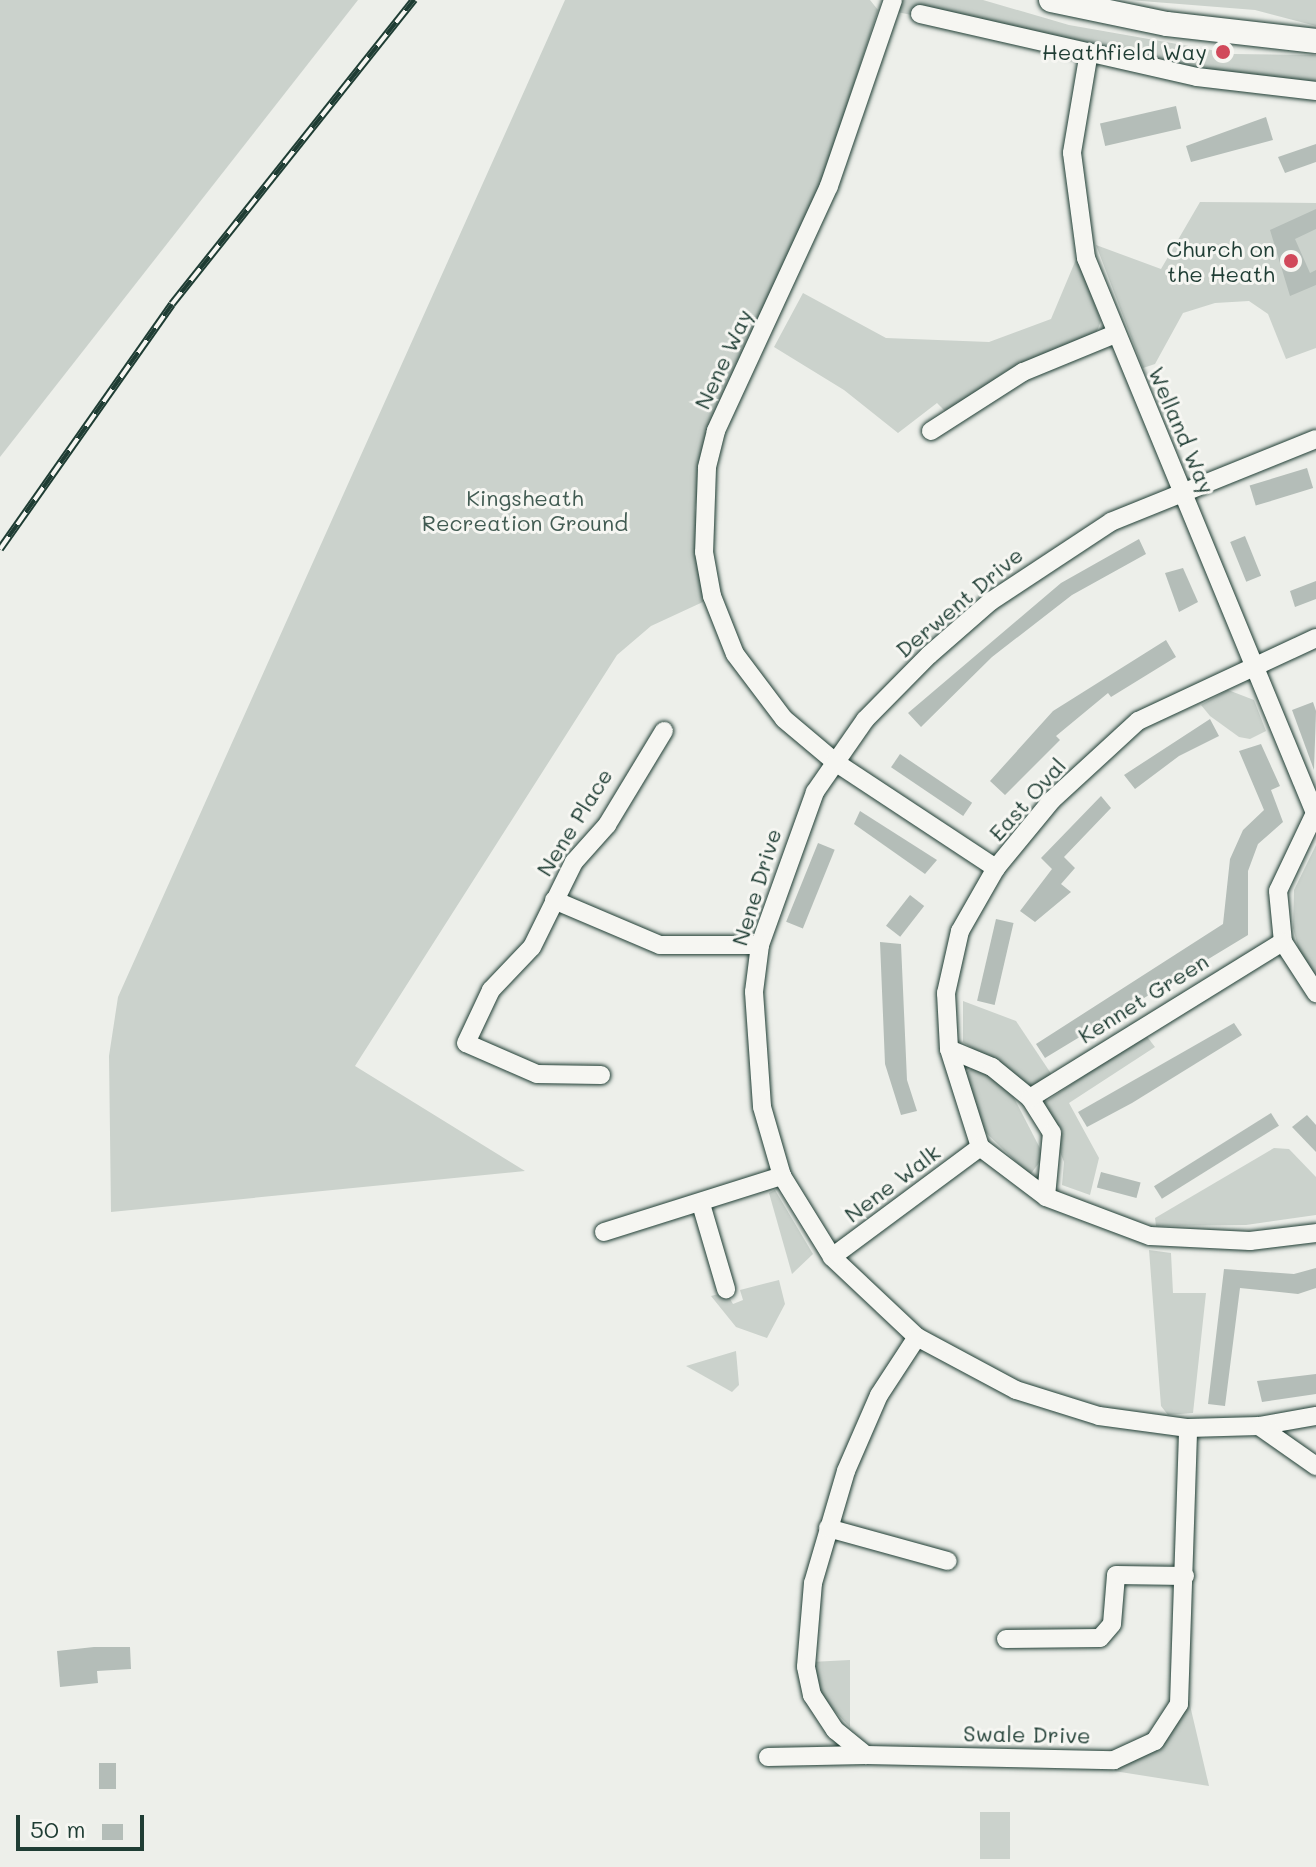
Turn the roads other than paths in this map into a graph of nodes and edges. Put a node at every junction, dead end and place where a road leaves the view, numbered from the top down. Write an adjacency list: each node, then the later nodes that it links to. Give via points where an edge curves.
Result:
1 (893, 0): 14 (street, Nene Way, via 824,198 716,431 702,521 712,596 741,664 784,719)
2 (1051, 0): 4 (street, via 1167,24)
3 (920, 14): 5 (street)
4 (1316, 41)
5 (1089, 52): 6 (street, via 1197,77); 7 (street, Welland Way, via 1074,126 1074,183 1086,258)
6 (1316, 91)
7 (1115, 334): 8 (street, via 1023,372); 10 (street, Welland Way)
8 (931, 431)
9 (1316, 439): 10 (street, Derwent Drive)
10 (1181, 491): 12 (street, Welland Way); 14 (street, Derwent Drive, via 1111,522 991,601 899,684)
11 (1316, 638): 12 (street, East Oval)
12 (1256, 661): 15 (street, Welland Way); 16 (street, East Oval, via 1138,721 1052,800)
13 (664, 731): 17 (street, Nene Place)
14 (835, 762): 16 (street, Nene Way); 19 (street, Nene Drive, via 801,821)
15 (1315, 813): 18 (street, via 1278,891)
16 (996, 868): 21 (street, East Oval, via 960,931 946,993)
17 (554, 900): 19 (street, Nene Place, via 660,945); 22 (street, Nene Place, via 532,947 491,990 466,1043 537,1074)
18 (1283, 942): 20 (street); 23 (street, Kennet Green)
19 (760, 945): 25 (street, Nene Drive, via 755,1043 762,1107)
20 (1316, 993)
21 (949, 1049): 23 (street, via 992,1067); 24 (street, East Oval)
22 (601, 1075)
23 (1030, 1098): 26 (street, via 1052,1133)
24 (980, 1147): 26 (street); 30 (street, Nene Walk)
25 (782, 1176): 27 (street); 30 (street, Nene Drive)
26 (1046, 1197): 29 (street, via 1150,1236 1250,1241)
27 (701, 1204): 28 (street); 31 (street)
28 (604, 1232)
29 (1316, 1233)
30 (832, 1257): 32 (street, Nene Drive)
31 (726, 1289)
32 (917, 1337): 35 (street, Nene Drive, via 1016,1390 1099,1416); 37 (street, via 879,1395)
33 (1316, 1416): 34 (street, Nene Drive)
34 (1259, 1426): 35 (street, Nene Drive); 36 (street)
35 (1188, 1428): 39 (street, Swale Drive)
36 (1316, 1466)
37 (828, 1528): 38 (street); 41 (street, via 813,1583 806,1667 822,1713)
38 (948, 1561)
39 (1185, 1576): 40 (street, via 1116,1575 1112,1624 1100,1638); 41 (street, Swale Drive, via 1179,1704 1155,1741 1114,1760)
40 (1006, 1639)
41 (866, 1755): 42 (street, Swale Drive)
42 (768, 1757)

